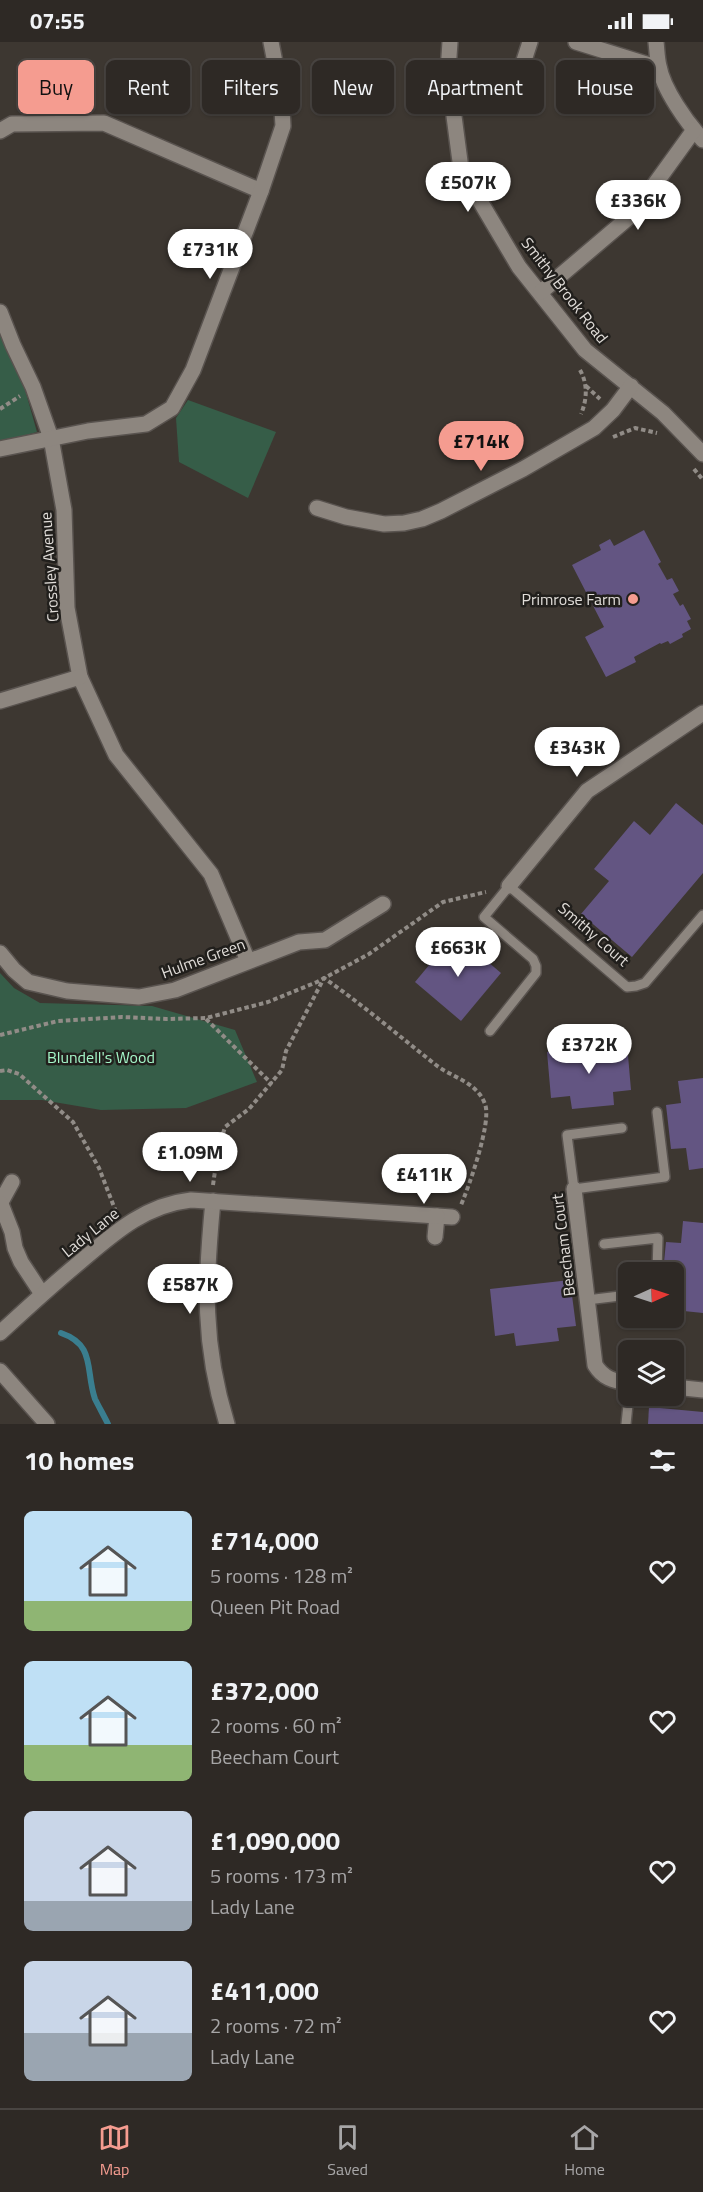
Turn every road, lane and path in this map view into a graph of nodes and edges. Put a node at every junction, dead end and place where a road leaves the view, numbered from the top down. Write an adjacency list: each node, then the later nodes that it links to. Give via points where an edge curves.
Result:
1 (271, 42): 10 (street, via 283,126)
2 (450, 42): 11 (street, Smithy Brook Road, via 448,71 461,169 519,267)
3 (530, 42): 6 (street)
4 (576, 42): 7 (street)
5 (656, 42): 7 (street)
6 (524, 60)
7 (659, 68): 9 (street, via 672,97)
8 (0, 131): 10 (street, via 12,124 104,123)
9 (698, 135): 11 (street, via 634,213)
10 (261, 191): 17 (street, via 193,370 172,408 146,424)
11 (541, 292): 14 (street, Smithy Brook Road, via 585,350)
12 (0, 312): 17 (street, Crossley Avenue)
13 (578, 366): 15 (path, via 586,386)
14 (631, 386): 20 (street, Smithy Brook Road); 23 (street, via 594,428 441,512 404,524 384,524)
15 (580, 415)
16 (659, 434): 18 (path, via 635,429)
17 (51, 438): 19 (street); 24 (street, Crossley Avenue, via 64,510 67,608)
18 (607, 440)
19 (0, 449)
20 (703, 454)
21 (690, 463): 22 (path)
22 (703, 480)
23 (317, 508)
24 (80, 677): 25 (street); 31 (street, Crossley Avenue, via 116,755 211,874)
25 (0, 701)
26 (699, 719): 27 (street, via 587,791)
27 (509, 886): 29 (lane, Smithy Court, via 627,987 645,983); 32 (path, via 443,902 369,954); 34 (lane, via 484,917 533,959 536,973)
28 (383, 904): 31 (street, Hulme Green, via 325,940 299,942)
29 (703, 915)
30 (0, 953): 31 (street, Hulme Green, via 28,982 67,991 140,997 175,990)
31 (248, 961)
32 (324, 978): 33 (path, via 268,1002); 37 (path); 44 (path, via 481,1095 487,1120 470,1183 460,1207)
33 (206, 1018): 35 (path, via 58,1021); 37 (path)
34 (490, 1031)
35 (0, 1035)
36 (0, 1071): 45 (path, via 19,1074 73,1122 99,1168)
37 (272, 1084): 42 (path, via 225,1127)
38 (657, 1112): 41 (lane, via 665,1177)
39 (622, 1128): 41 (lane, Beecham Court, via 567,1135)
40 (12, 1182): 43 (street)
41 (574, 1189): 51 (street, Beecham Court)
42 (212, 1201): 44 (street, Lady Lane); 45 (street, Lady Lane, via 191,1200 161,1206); 59 (street, via 206,1310 214,1374)
43 (1, 1204): 49 (street, via 21,1262)
44 (445, 1216): 46 (street)
45 (122, 1227): 49 (street, Lady Lane)
46 (435, 1237)
47 (604, 1244): 48 (lane, via 658,1238)
48 (657, 1262)
49 (42, 1294): 52 (street, Lady Lane)
50 (618, 1295): 51 (lane)
51 (587, 1300): 54 (street, Beecham Court, via 595,1365 608,1379)
52 (0, 1334)
53 (0, 1371): 58 (street)
54 (618, 1381)
55 (684, 1388): 56 (street)
56 (703, 1390)
57 (628, 1406): 60 (lane)
58 (47, 1424)
59 (227, 1424)
60 (626, 1424)

